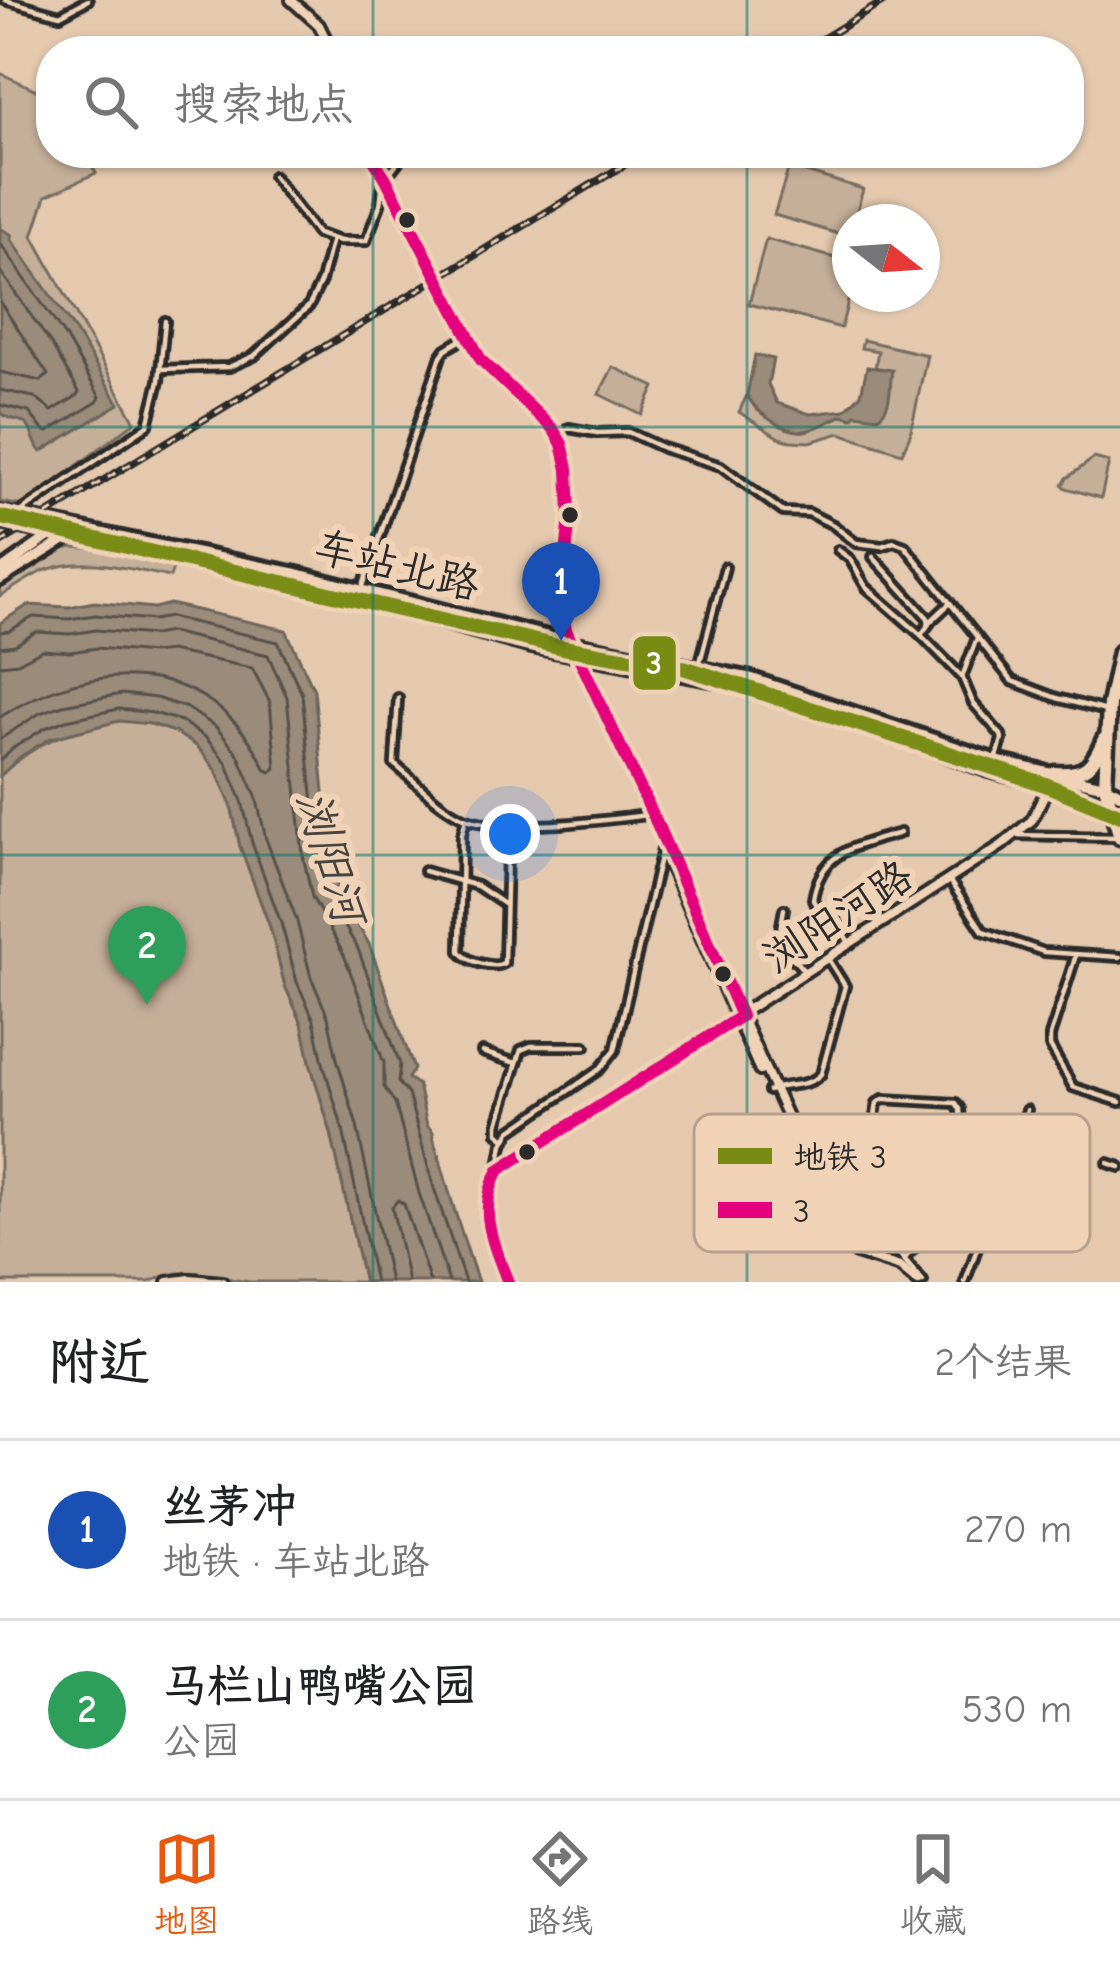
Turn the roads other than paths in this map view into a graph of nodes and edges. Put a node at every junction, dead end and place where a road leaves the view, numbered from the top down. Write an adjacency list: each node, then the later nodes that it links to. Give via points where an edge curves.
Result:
1 (4, 0): 2 (street, via 61,15)
2 (88, 0)
3 (294, 0): 4 (street)
4 (325, 36)
5 (377, 168): 8 (street)
6 (393, 168): 8 (street)
7 (273, 176): 9 (street, via 317,234)
8 (384, 179): 9 (street, via 366,241); 11 (street); 13 (street, via 481,360)
9 (332, 239): 12 (street, via 309,306 254,356 229,367)
10 (165, 320): 12 (street)
11 (465, 338): 22 (street, via 441,356); 27 (street, via 561,451 567,514 558,604)
12 (160, 369): 15 (street, via 148,425)
13 (556, 433): 23 (street, via 626,431 721,466 783,512 808,513 856,543 905,546); 27 (street, via 568,474 561,604)
14 (0, 513): 15 (main road, 车站北路)
15 (15, 516): 17 (main road, 车站北路)
16 (0, 522): 17 (main road, 车站北路)
17 (62, 532): 21 (main road); 22 (main road, 车站北路); 27 (main road, 车站北路, via 295,581 491,636)
18 (838, 550): 25 (street)
19 (872, 557): 24 (street)
20 (725, 567): 30 (street)
21 (0, 575)
22 (362, 590): 27 (main road, 车站北路)
23 (950, 603): 24 (street); 26 (street)
24 (930, 622): 25 (street)
25 (921, 635): 32 (street)
26 (977, 638): 32 (street); 34 (street, via 1012,681)
27 (569, 644): 28 (main road, 车站北路); 31 (street); 40 (street)
28 (595, 652): 30 (main road, 车站北路); 31 (main road); 37 (main road, 车站北路, via 790,698 988,770)
29 (1120, 652): 34 (highway)
30 (698, 667): 36 (main road, 车站北路)
31 (584, 673): 57 (street)
32 (962, 677): 36 (street, via 1001,735)
33 (398, 698): 41 (street, via 394,764)
34 (1108, 712): 35 (highway)
35 (1107, 733): 37 (highway, via 1091,764); 38 (highway)
36 (996, 761): 37 (main road, 车站北路)
37 (1052, 779): 38 (main road, 车站北路); 39 (main road, 车站北路); 43 (street, 浏阳河路, via 1032,820)
38 (1105, 786): 39 (highway)
39 (1116, 801): 44 (highway)
40 (647, 815): 41 (street, via 571,824); 45 (street)
41 (466, 819): 48 (street)
42 (900, 832): 52 (street, via 841,852 820,872 815,904)
43 (1014, 835): 44 (street); 49 (street, 浏阳河路)
44 (1120, 837)
45 (662, 849): 57 (street); 68 (street, via 615,1050)
46 (507, 854): 50 (street)
47 (424, 871): 48 (street)
48 (461, 880): 50 (street); 50 (street, via 461,956 503,965)
49 (950, 880): 52 (street, 浏阳河路); 53 (street, via 983,931)
50 (505, 905)
51 (784, 909): 56 (street, via 778,941)
52 (850, 944): 55 (street, 浏阳河路)
53 (1076, 955): 54 (street); 62 (street, via 1050,1046 1072,1087)
54 (1120, 957)
55 (827, 959): 56 (street, 浏阳河路); 61 (street, via 845,986 821,1074)
56 (806, 973): 57 (street, 浏阳河路)
57 (738, 1017): 61 (street); 71 (street, 浏阳河路)
58 (585, 1046): 60 (street, via 527,1047)
59 (482, 1052): 60 (street)
60 (516, 1063): 68 (street, via 498,1124)
61 (771, 1089): 64 (street)
62 (1120, 1102)
63 (1027, 1110): 67 (street)
64 (783, 1114)
65 (876, 1114): 66 (street, via 883,1099 956,1103)
66 (961, 1114)
67 (1026, 1114)
68 (505, 1139): 71 (street)
69 (1108, 1162): 70 (street)
70 (1120, 1167)
71 (499, 1170): 79 (street, via 486,1213)
72 (851, 1252): 80 (street)
73 (899, 1252): 76 (street)
74 (911, 1252): 76 (street)
75 (976, 1252): 81 (street)
76 (905, 1258): 80 (street)
77 (168, 1282): 78 (street)
78 (222, 1282)
79 (508, 1282)
80 (918, 1282)
81 (965, 1282)

